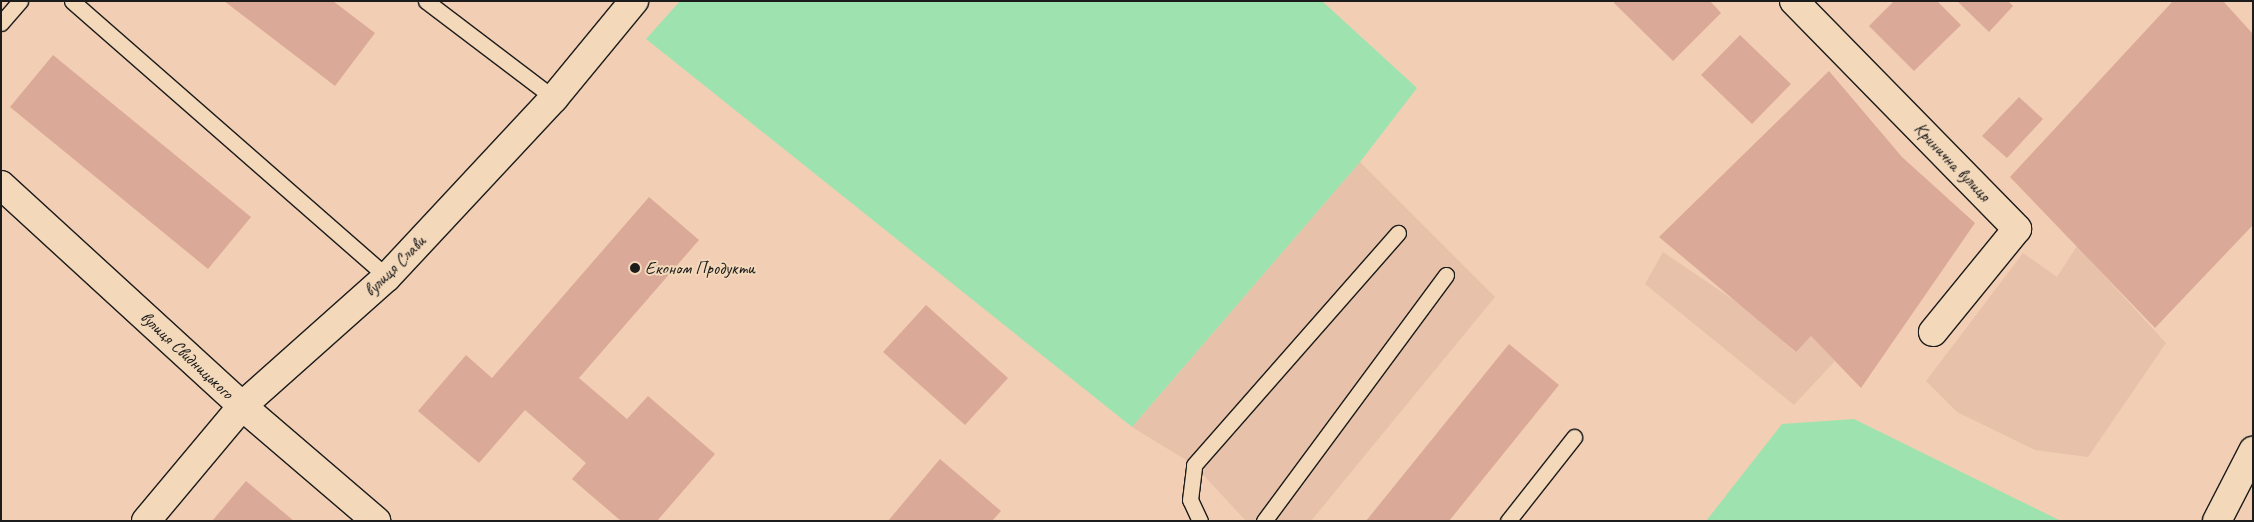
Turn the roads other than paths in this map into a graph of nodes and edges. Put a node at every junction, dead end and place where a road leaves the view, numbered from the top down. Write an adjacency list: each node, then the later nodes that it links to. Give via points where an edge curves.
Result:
1 (20, 1): 6 (lane)
2 (72, 1): 11 (lane)
3 (426, 1): 7 (lane)
4 (634, 1): 7 (street, вулиця Слави)
5 (1794, 1): 12 (street, Кринична вулиця, via 2017,229)
6 (1, 23)
7 (554, 98): 11 (street, вулиця Слави)
8 (1, 185): 13 (street, вулиця Свидницького)
9 (1398, 232): 18 (lane, via 1194,465 1190,500)
10 (1446, 276): 19 (lane)
11 (387, 277): 13 (street, вулиця Слави)
12 (1933, 332)
13 (242, 406): 16 (street, вулиця Слави); 17 (street, вулиця Свидницького)
14 (1574, 437): 20 (lane)
15 (2253, 451): 21 (street)
16 (146, 521)
17 (376, 521)
18 (1200, 521)
19 (1264, 521)
20 (1508, 521)
21 (2217, 521)

